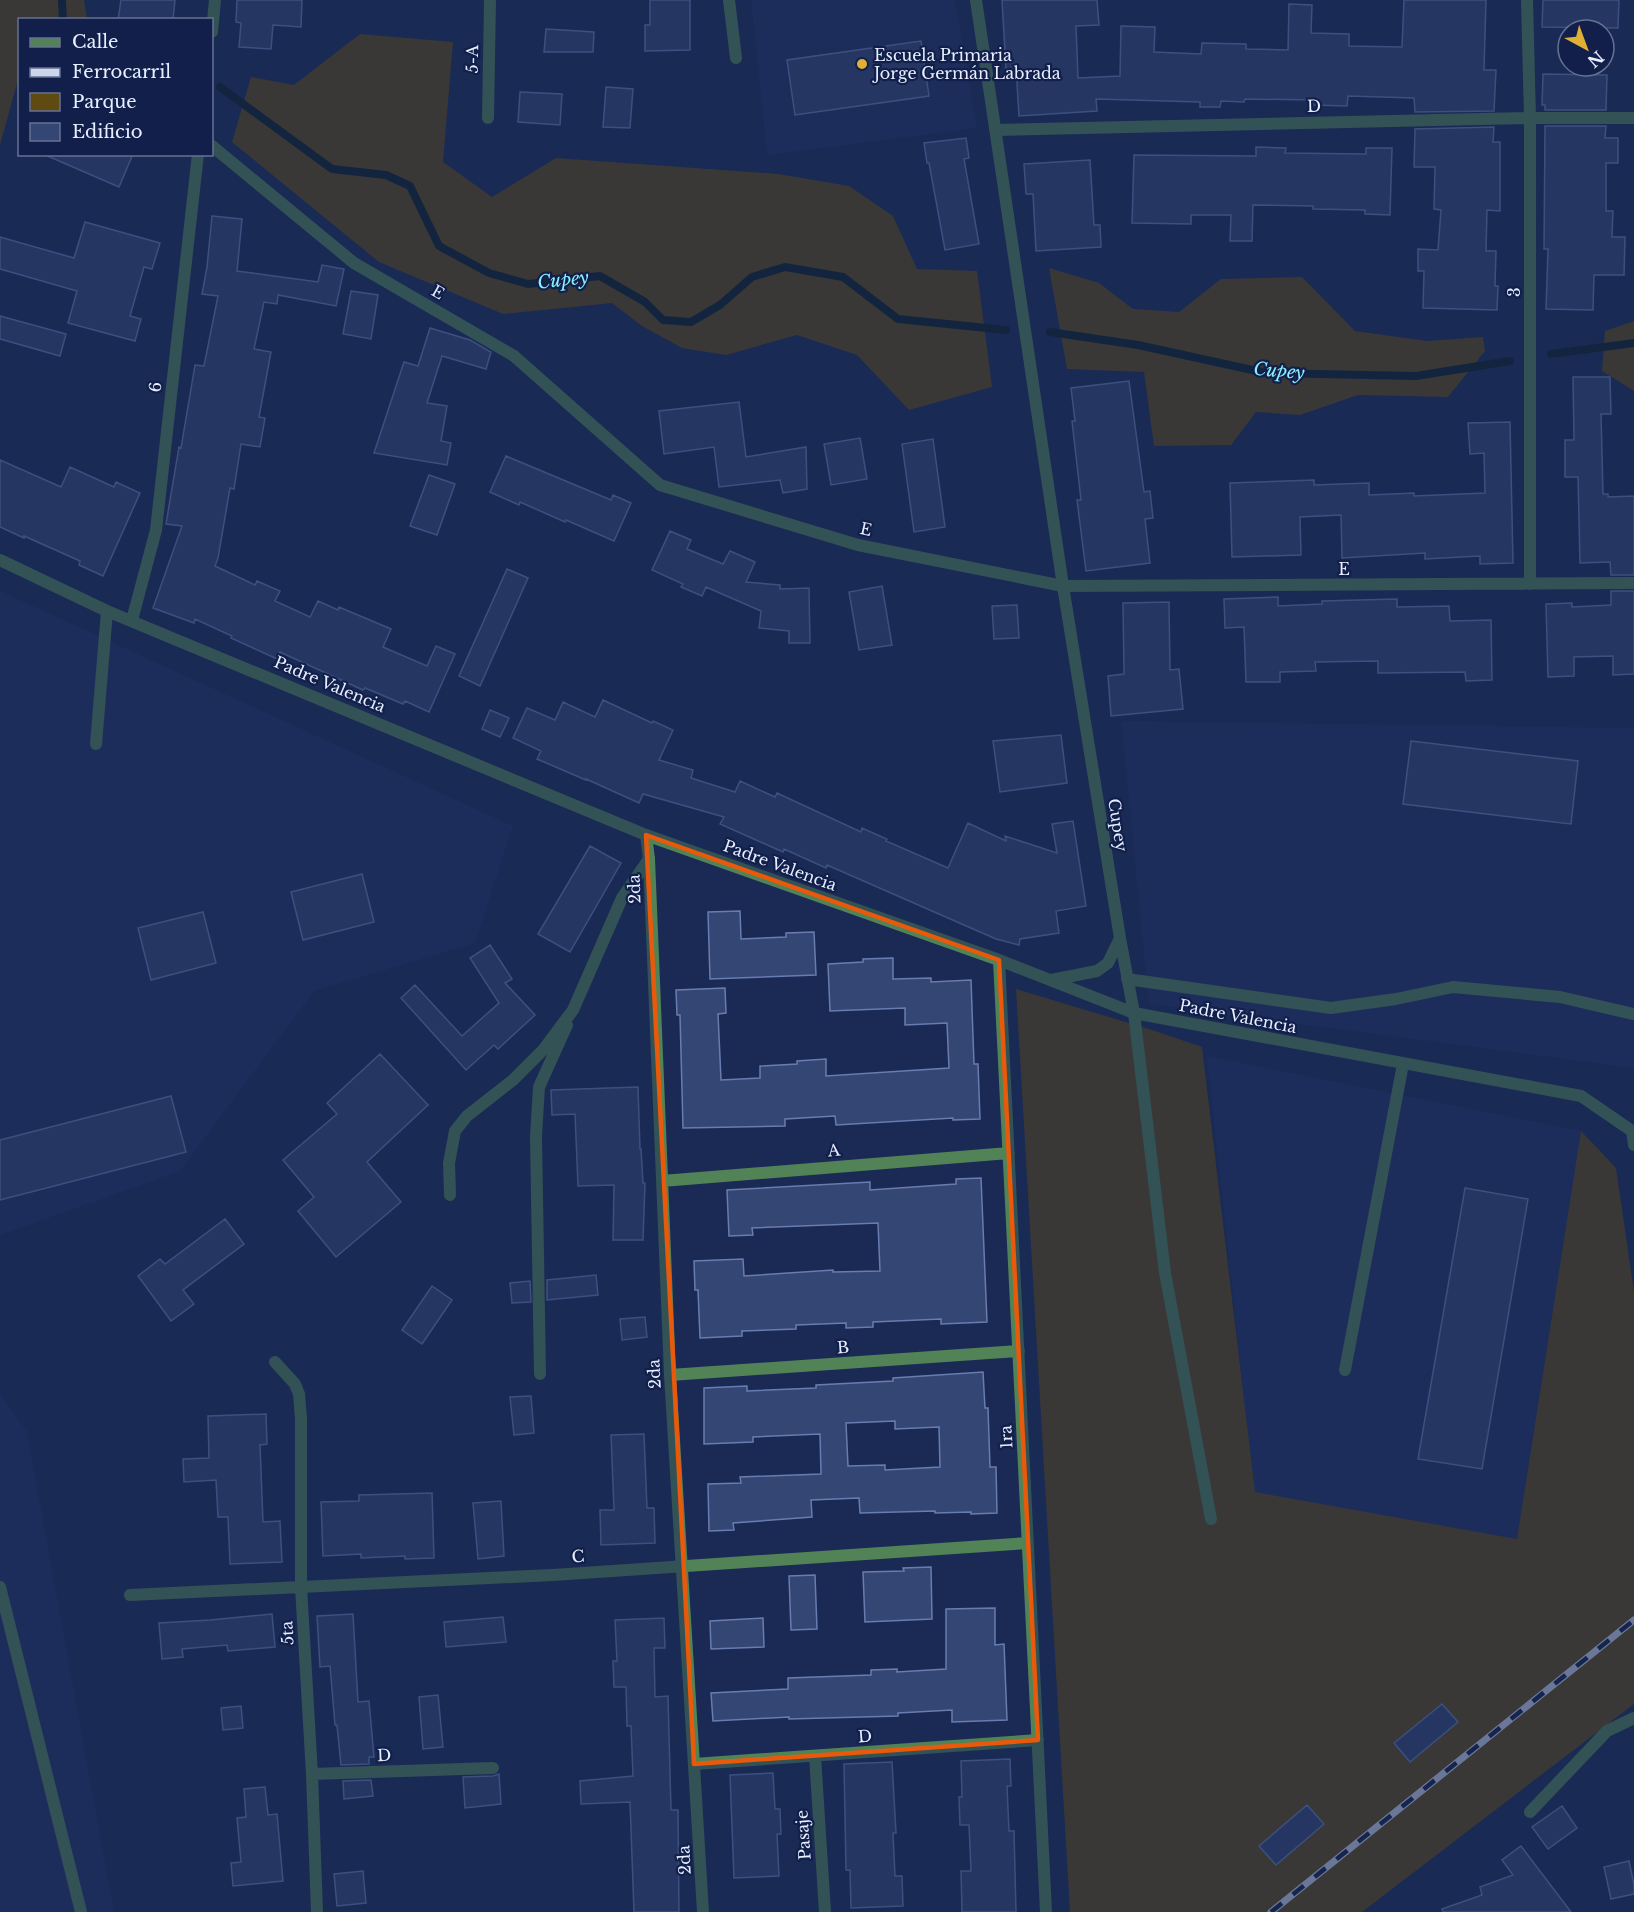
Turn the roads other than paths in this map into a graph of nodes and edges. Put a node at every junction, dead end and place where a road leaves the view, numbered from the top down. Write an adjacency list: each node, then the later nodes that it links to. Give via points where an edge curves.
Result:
1 (215, 0): 6 (street)
2 (490, 0): 8 (street, 5-A)
3 (729, 0): 7 (street)
4 (976, 0): 11 (street, Cupey)
5 (1527, 0): 9 (street, 3)
6 (213, 21)
7 (736, 58)
8 (488, 118)
9 (1530, 118): 10 (street, D); 11 (street, D); 16 (street, 3)
10 (1634, 118)
11 (996, 130): 17 (street, Cupey)
12 (213, 147): 17 (street, E, via 354,263 514,356 660,485 858,545)
13 (198, 156): 19 (street, 6, via 156,530)
14 (0, 560): 18 (street, Padre Valencia)
15 (1634, 583): 16 (street, E)
16 (1530, 584): 17 (street, E)
17 (1063, 586): 23 (street, Cupey)
18 (106, 611): 19 (street, Padre Valencia); 20 (street)
19 (132, 620): 21 (street, Padre Valencia)
20 (96, 744)
21 (646, 835): 22 (street, 2da); 24 (street, Padre Valencia)
22 (649, 859): 27 (street, via 622,898); 33 (street, 2da)
23 (1120, 938): 25 (street, Cupey); 26 (street, via 1108,963 1097,971)
24 (999, 960): 26 (street, Padre Valencia); 32 (street, 1ra)
25 (1127, 979): 28 (street, Cupey); 29 (street, via 1331,1008 1453,987 1560,997)
26 (1051, 980): 28 (street, Padre Valencia)
27 (573, 1010): 34 (street, via 543,1050 455,1131 449,1163); 38 (street, via 539,1087)
28 (1134, 1013): 30 (street, Padre Valencia); 40 (street, Cupey, via 1166,1273)
29 (1633, 1014)
30 (1403, 1064): 31 (street, Padre Valencia, via 1581,1096 1632,1131); 37 (street)
31 (1634, 1146)
32 (1009, 1153): 33 (street, A); 35 (street, 1ra)
33 (662, 1180): 39 (street, 2da)
34 (450, 1195)
35 (1019, 1351): 39 (street, B); 41 (street, 1ra)
36 (275, 1362): 44 (street, 5ta, via 296,1384 302,1419)
37 (1345, 1370)
38 (540, 1374)
39 (670, 1375): 42 (street, 2da)
40 (1211, 1519)
41 (1028, 1543): 42 (street, C); 47 (street, 1ra)
42 (682, 1566): 44 (street, C); 49 (street, 2da)
43 (0, 1587): 53 (street)
44 (301, 1587): 45 (street, C); 51 (street, 5ta)
45 (130, 1595)
46 (1634, 1718): 52 (street, via 1607,1731)
47 (1038, 1740): 48 (street, D); 57 (street, 1ra)
48 (815, 1756): 49 (street, D); 56 (street, Pasaje)
49 (694, 1764): 55 (street, 2da)
50 (493, 1767): 51 (street, D)
51 (312, 1774): 54 (street, 5ta)
52 (1530, 1812)
53 (81, 1912)
54 (317, 1912)
55 (703, 1912)
56 (825, 1912)
57 (1046, 1912)

